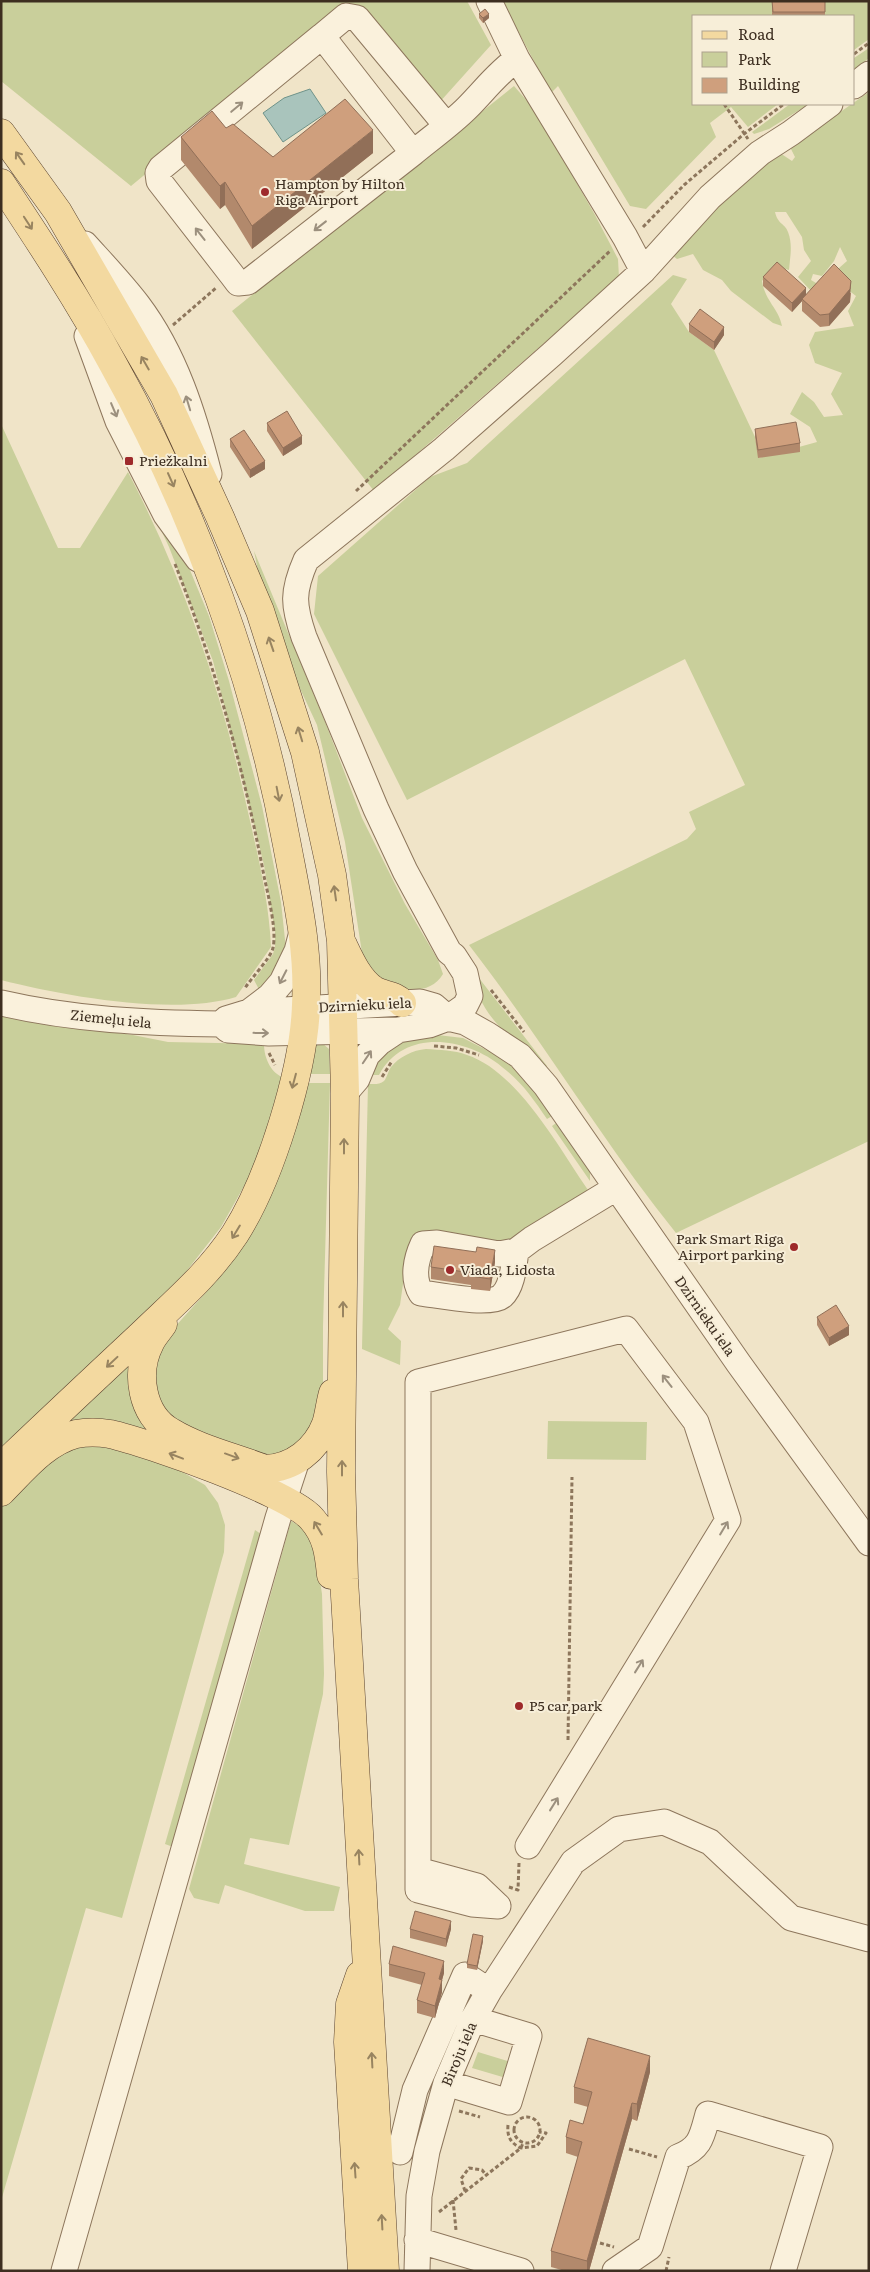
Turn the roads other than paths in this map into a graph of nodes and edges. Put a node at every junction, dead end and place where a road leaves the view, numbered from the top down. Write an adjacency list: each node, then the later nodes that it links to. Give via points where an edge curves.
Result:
1 (489, 1): 3 (street)
2 (322, 36): 7 (street, via 346,16 357,18); 9 (street, via 361,101); 9 (street, one-way to 2, via 248,282 238,283 159,181 158,173)
3 (517, 59): 7 (street); 11 (street)
4 (869, 74): 5 (street)
5 (855, 85)
6 (829, 105): 11 (street, via 760,153 710,197)
7 (446, 126): 9 (street)
8 (1, 133): 13 (main road, one-way to 8, via 332,875 305,752 260,611 164,395 58,212)
9 (414, 153)
10 (1, 183): 12 (main road, one-way to 12, via 67,283 138,410 196,536 265,741)
11 (643, 271): 17 (street, via 444,449 306,560 298,579 295,611 304,637 376,810 449,952 454,976)
12 (302, 932): 16 (street, one-way to 16, via 282,982); 19 (main road)
13 (341, 941): 15 (main road, via 367,984); 18 (main road)
14 (1, 1003): 20 (street, Ziemeļu iela, via 136,1023)
15 (402, 1003): 17 (street, Dzirnieku iela, via 420,1002 434,1006); 18 (street, Dzirnieku iela)
16 (249, 1012): 19 (street, Ziemeļu iela); 20 (street, Ziemeļu iela, via 226,1019)
17 (448, 1018): 21 (street, Dzirnieku iela); 23 (street, Dzirnieku iela, via 473,1027 520,1056 546,1086)
18 (343, 1020): 19 (street, Dzirnieku iela); 21 (street, Dzirnieku iela); 22 (main road)
19 (305, 1021): 20 (street, Ziemeļu iela, one-way to 19, via 238,1032); 25 (main road, one-way to 25, via 295,1076 280,1130 253,1201 235,1234 206,1274)
20 (221, 1024)
21 (398, 1030): 22 (street, one-way to 21, via 357,1079 367,1055)
22 (345, 1093): 26 (main road, one-way to 22)
23 (616, 1188): 24 (street); 32 (street, Dzirnieku iela, via 738,1364)
24 (516, 1251)
25 (182, 1296): 28 (main road, one-way to 28); 29 (main road, one-way to 29, via 149,1343 142,1381 148,1406 161,1425 171,1432)
26 (342, 1358): 27 (main road, via 326,1424 315,1443); 33 (main road, one-way to 26, via 344,1550)
27 (297, 1460): 29 (main road, via 276,1468); 31 (street)
28 (1, 1467)
29 (265, 1468): 31 (street, via 276,1480)
30 (1, 1492): 31 (main road, one-way to 30, via 243,1481 151,1446 93,1432 65,1438 47,1448)
31 (284, 1501): 33 (main road, one-way to 31, via 338,1708 328,1546 312,1519); 43 (street)
32 (869, 1543)
33 (354, 1746): 37 (main road, one-way to 33)
34 (524, 1850): 35 (street, one-way to 35, via 728,1520 696,1422 626,1329 418,1382 418,1880 472,1904 498,1906)
35 (536, 1918): 36 (street, Biroju iela, via 573,1862 619,1829 664,1822 710,1842 791,1918); 38 (street, Biroju iela)
36 (869, 1939)
37 (366, 1960): 44 (main road, one-way to 37, via 348,2042 350,2004); 45 (main road, one-way to 37)
38 (489, 1991): 39 (street, Biroju iela); 41 (street, via 466,1975 415,2090)
39 (473, 2019): 40 (street, Biroju iela); 40 (street, via 529,2036 509,2102)
40 (446, 2083): 42 (street, Biroju iela, via 427,2151 419,2196)
41 (400, 2152)
42 (417, 2240): 46 (street, Biroju iela); 47 (street)
43 (64, 2271)
44 (362, 2271)
45 (385, 2271)
46 (417, 2271)
47 (521, 2271)
48 (615, 2271): 49 (street, via 650,2247 678,2157 691,2152 700,2140 708,2114 820,2147)
49 (783, 2271)

